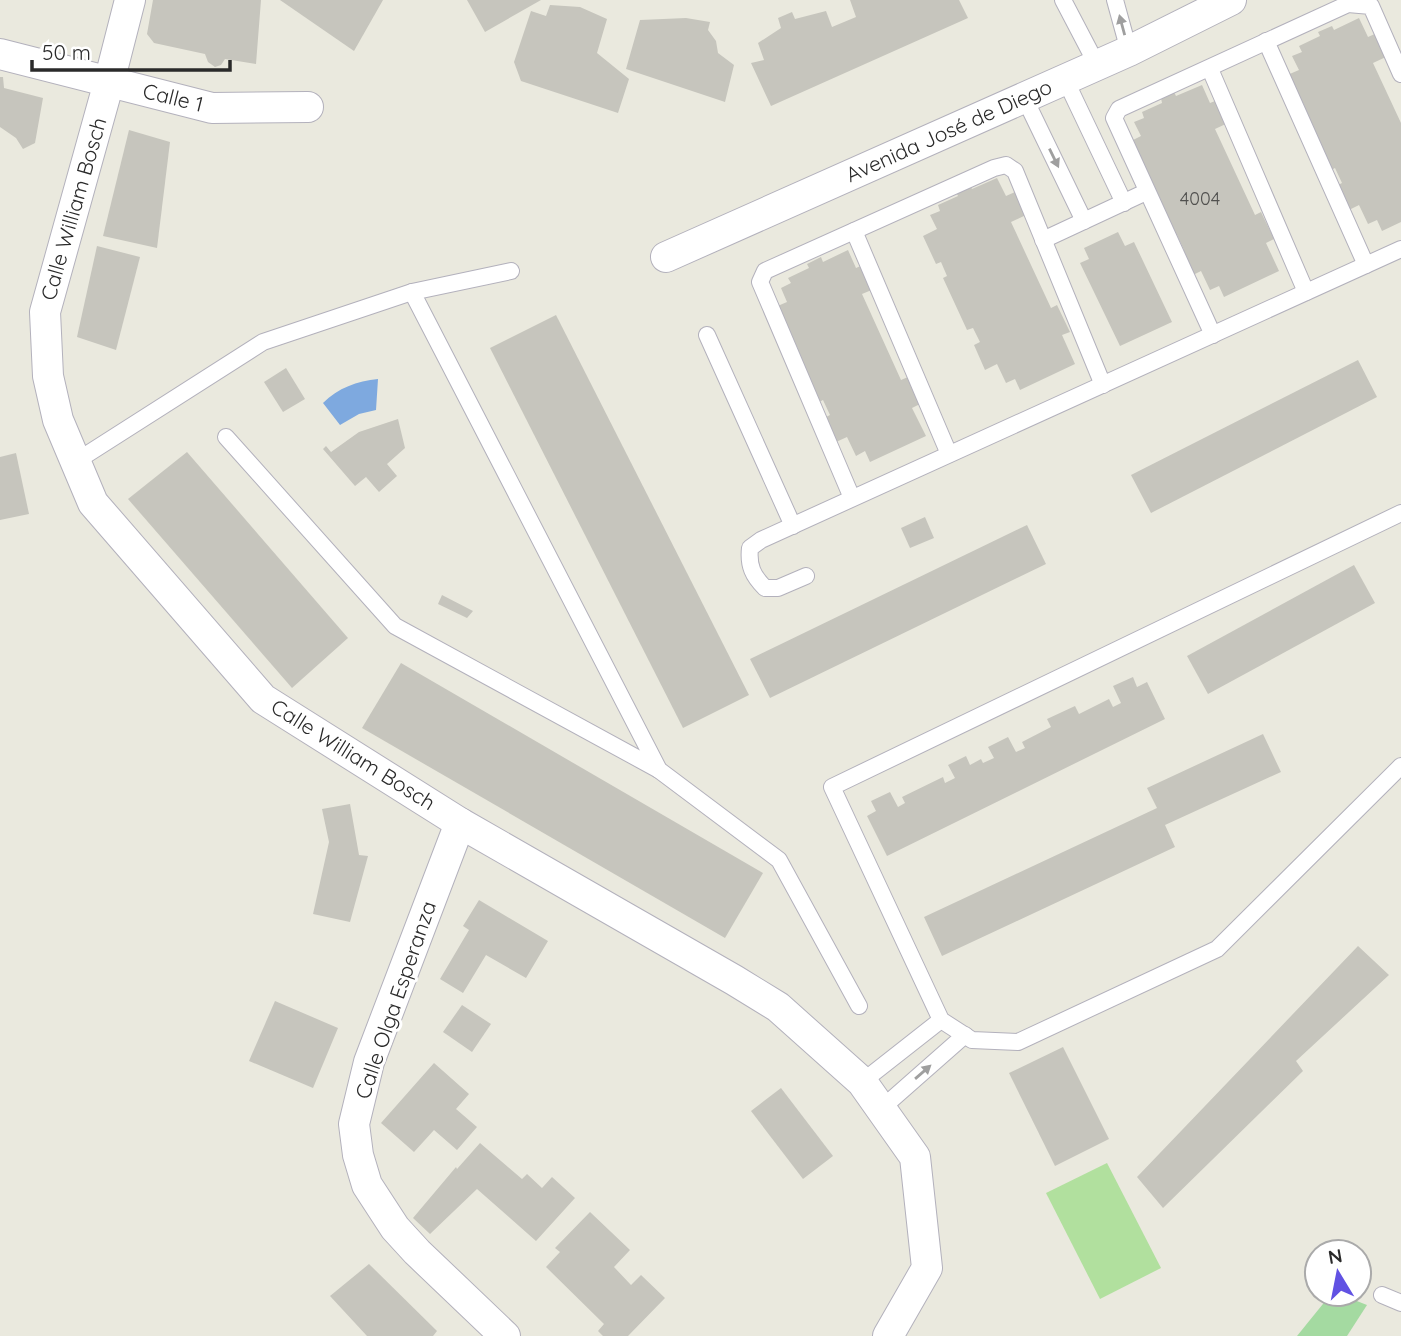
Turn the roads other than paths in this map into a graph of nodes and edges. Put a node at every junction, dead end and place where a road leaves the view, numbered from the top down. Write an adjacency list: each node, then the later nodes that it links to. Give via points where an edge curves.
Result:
1 (130, 0): 12 (street, Calle William Bosch)
2 (1063, 0): 8 (lane)
3 (1115, 0): 6 (lane, one-way to 3)
4 (1231, 0): 6 (street, Avenida José de Diego)
5 (1266, 41): 9 (lane); 10 (lane, via 1348,4 1371,6); 22 (lane)
6 (1129, 51): 8 (street, Avenida José de Diego)
7 (0, 54): 12 (street, Calle 1)
8 (1097, 65): 11 (street, Avenida José de Diego)
9 (1210, 69): 15 (lane, via 1119,110 1114,118); 25 (lane)
10 (1401, 74)
11 (1065, 79): 13 (street, Avenida José de Diego); 16 (lane)
12 (109, 82): 14 (street, Calle 1, via 212,108); 31 (street, Calle William Bosch, via 45,312 48,376 58,420)
13 (1024, 97): 17 (lane, one-way to 17); 21 (street, Avenida José de Diego)
14 (308, 107)
15 (1146, 192): 16 (lane); 27 (lane)
16 (1124, 203): 17 (lane)
17 (1084, 221): 19 (lane)
18 (854, 231): 19 (lane, via 1006,164 1014,171); 30 (lane); 32 (lane, via 765,271 760,282)
19 (1043, 240): 28 (lane)
20 (1401, 249): 22 (lane)
21 (666, 257)
22 (1366, 265): 25 (lane)
23 (511, 271): 24 (lane)
24 (412, 292): 31 (lane, via 263,342); 37 (lane)
25 (1306, 292): 27 (lane)
26 (706, 335): 34 (lane)
27 (1213, 335): 28 (lane)
28 (1103, 385): 30 (lane)
29 (226, 437): 37 (lane, via 395,626)
30 (949, 454): 32 (lane)
31 (75, 461): 38 (street, Calle William Bosch, via 93,503 263,699)
32 (852, 499): 34 (lane)
33 (1401, 513): 40 (lane, via 832,787)
34 (793, 526): 35 (lane, via 750,548 748,561 753,576 765,589)
35 (806, 576)
36 (1401, 766): 41 (lane, via 1217,949 1018,1042 972,1040)
37 (659, 770): 39 (lane, via 779,860)
38 (460, 823): 42 (street, Calle William Bosch, via 778,1007); 46 (street, Calle Olga Esperanza, via 369,1062 354,1124 367,1185 394,1227)
39 (859, 1006)
40 (941, 1020): 41 (lane); 42 (lane)
41 (965, 1035): 43 (lane, one-way to 41)
42 (862, 1082): 43 (street, Calle William Bosch)
43 (881, 1109): 47 (street, Calle William Bosch, via 915,1157 927,1268)
44 (1382, 1295): 45 (lane)
45 (1401, 1303)
46 (505, 1336)
47 (888, 1336)

